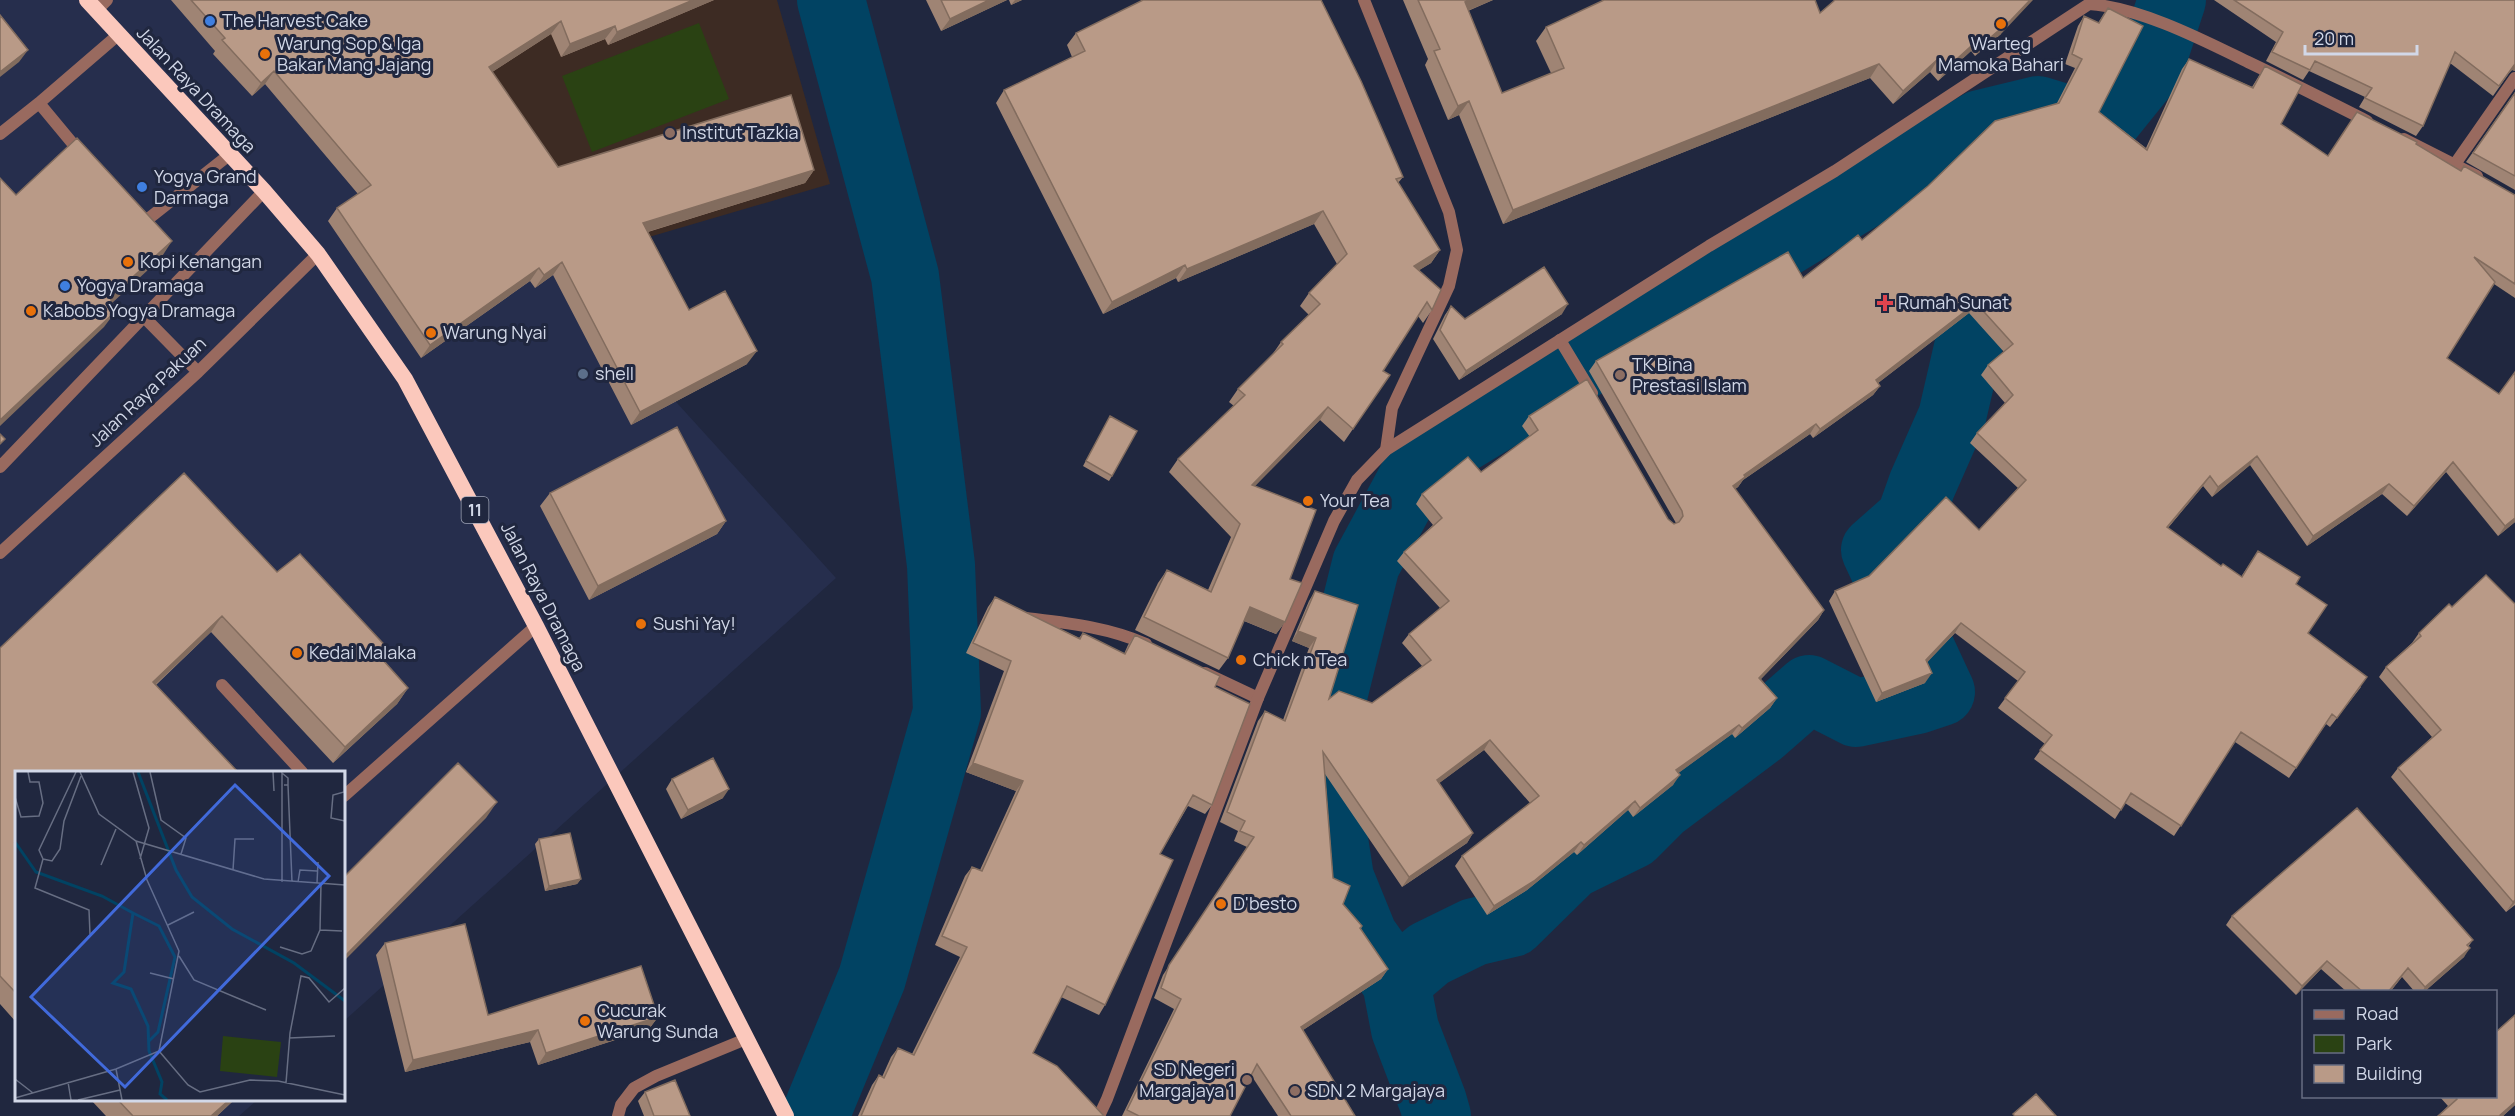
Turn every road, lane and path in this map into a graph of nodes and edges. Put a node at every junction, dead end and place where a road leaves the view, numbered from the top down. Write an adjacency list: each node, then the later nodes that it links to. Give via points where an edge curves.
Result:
1 (1364, 0): 19 (street, via 1449,212 1457,250 1449,286 1392,408)
2 (2089, 2): 9 (street, via 2182,31); 16 (street, via 1835,171)
3 (97, 4): 4 (highway, Jalan Raya Dramaga / 11)
4 (118, 35): 6 (street); 8 (highway, Jalan Raya Dramaga / 11)
5 (2515, 78): 9 (street)
6 (39, 103): 7 (street); 10 (street)
7 (0, 134)
8 (229, 155): 12 (highway, Jalan Raya Dramaga / 11); 13 (street, via 148,219 139,219)
9 (2455, 164): 11 (street)
10 (92, 167)
11 (2485, 181)
12 (264, 191): 14 (highway, Jalan Raya Dramaga / 11); 15 (street)
13 (122, 203)
14 (318, 254): 17 (street, Jalan Raya Pakuan); 23 (highway, Jalan Raya Dramaga / 11, via 405,379)
15 (144, 317): 17 (street); 20 (street)
16 (1560, 340): 18 (street); 19 (street)
17 (198, 372): 21 (street, Jalan Raya Pakuan)
18 (1601, 408)
19 (1386, 450): 27 (street, via 1357,480 1334,521)
20 (0, 467)
21 (0, 554)
22 (1026, 618): 24 (street, via 1129,636)
23 (536, 626): 29 (street); 30 (highway, Jalan Raya Dramaga / 11)
24 (1161, 652)
25 (1194, 667): 27 (street)
26 (222, 686): 28 (street)
27 (1258, 698): 33 (street)
28 (301, 771)
29 (345, 795)
30 (746, 1039): 31 (street, via 634,1088); 32 (highway, Jalan Raya Dramaga / 11)
31 (618, 1116)
32 (786, 1116)
33 (1098, 1116)

